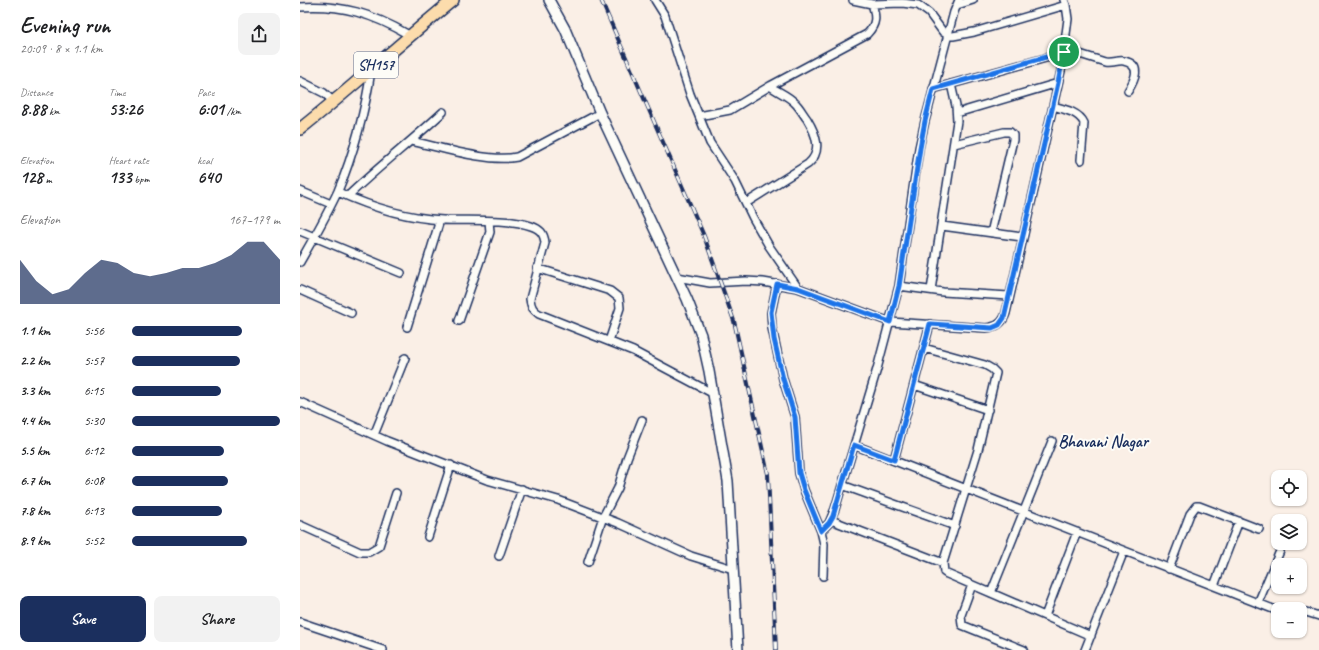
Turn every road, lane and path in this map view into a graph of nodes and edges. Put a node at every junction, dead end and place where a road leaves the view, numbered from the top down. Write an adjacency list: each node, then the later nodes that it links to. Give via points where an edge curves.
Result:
1 (453, 0): 11 (main road, SH157)
2 (549, 0): 24 (street, via 565,29)
3 (655, 0): 26 (street, via 665,16)
4 (853, 0): 6 (street)
5 (973, 0): 7 (street)
6 (864, 2): 9 (street)
7 (958, 2): 12 (street)
8 (1065, 3): 12 (street, via 974,32); 13 (street, via 1068,19)
9 (872, 4): 12 (street, via 918,5 929,13 940,30); 18 (street, via 875,23 867,34)
10 (300, 8): 11 (street, via 334,7 355,11)
11 (409, 35): 14 (main road, SH157)
12 (948, 35): 19 (street)
13 (1064, 51): 16 (street); 17 (street); 20 (street, via 1106,62 1129,63 1135,68 1136,76)
14 (371, 70): 21 (main road, SH157); 32 (street, via 368,93)
15 (300, 81): 21 (street, via 324,93)
16 (1058, 83): 22 (street); 25 (street)
17 (951, 84): 19 (street); 25 (street)
18 (770, 86): 26 (street, via 730,110); 35 (street, via 795,103 816,137 816,150 808,164)
19 (933, 89): 48 (street, via 920,148)
20 (1128, 91)
21 (334, 102): 27 (main road, SH157)
22 (1053, 106): 30 (street, via 1078,115 1083,120); 42 (street)
23 (444, 112): 28 (street)
24 (600, 113): 28 (street, via 509,159 478,156); 46 (street)
25 (957, 113): 29 (street)
26 (699, 116): 35 (street, via 710,143 729,171)
27 (300, 129)
28 (411, 141): 33 (street)
29 (954, 144): 38 (street); 40 (street, via 1004,132 1013,135)
30 (1081, 160)
31 (300, 191): 34 (street)
32 (338, 192): 33 (street); 34 (street)
33 (348, 196): 36 (street, via 390,212)
34 (331, 204): 41 (street)
35 (746, 204): 49 (street, via 769,246)
36 (440, 220): 37 (street); 57 (street)
37 (489, 221): 44 (street, via 530,225 541,230 545,243); 54 (street, via 490,232)
38 (942, 226): 40 (street); 51 (street)
39 (300, 231): 41 (street)
40 (991, 233): 42 (street)
41 (314, 237): 43 (street); 45 (street)
42 (1022, 237): 52 (street)
43 (300, 262)
44 (537, 268): 58 (street, via 530,299 530,305 534,310); 58 (street, via 610,291 619,298 620,308)
45 (401, 273)
46 (677, 277): 47 (street, via 717,284 746,281); 62 (street, via 696,318)
47 (777, 284): 49 (street); 82 (street, via 771,312 774,339 795,417 799,473)
48 (899, 286): 51 (street); 55 (street)
49 (798, 288): 55 (street)
50 (300, 290): 53 (street)
51 (931, 290): 52 (street)
52 (1009, 296): 56 (street, via 1004,318 996,326 986,328)
53 (351, 313)
54 (459, 321)
55 (890, 322): 56 (street); 68 (street)
56 (930, 324): 59 (street)
57 (407, 327)
58 (609, 341): 62 (street, via 633,351)
59 (924, 348): 61 (street); 64 (street, via 992,368 996,377)
60 (405, 358): 66 (street)
61 (914, 385): 64 (street); 69 (street)
62 (712, 394): 90 (street, via 728,481)
63 (300, 402): 66 (street)
64 (988, 410): 72 (street)
65 (642, 420): 76 (street, via 618,488)
66 (374, 435): 70 (street)
67 (1052, 441): 75 (street)
68 (854, 445): 69 (street); 71 (street)
69 (894, 460): 72 (street)
70 (451, 465): 73 (street, via 487,480); 84 (street)
71 (842, 485): 77 (street); 80 (street)
72 (967, 488): 75 (street); 80 (street)
73 (522, 489): 76 (street); 87 (street)
74 (396, 493): 79 (street, via 379,546 369,552 360,552)
75 (1024, 511): 83 (street); 95 (street)
76 (603, 517): 88 (street); 90 (street, via 691,556)
77 (831, 520): 82 (street); 89 (street)
78 (1239, 521): 81 (street); 91 (street, via 1196,506 1191,510); 94 (street)
79 (300, 525)
80 (955, 526): 89 (street)
81 (1259, 529)
82 (821, 531): 92 (street, via 824,544)
83 (1077, 532): 85 (street); 99 (street)
84 (428, 537)
85 (1124, 551): 91 (street); 102 (street)
86 (1280, 551): 96 (street)
87 (499, 556)
88 (588, 562)
89 (943, 563): 93 (street, via 943,569 947,574)
90 (733, 569): 104 (street)
91 (1169, 569): 94 (street)
92 (823, 576)
93 (972, 585): 95 (street); 105 (street, via 961,616 962,625)
94 (1214, 586): 96 (street)
95 (991, 593): 99 (street)
96 (1258, 603): 97 (street)
97 (1271, 608)
98 (1307, 612): 100 (street)
99 (1045, 616): 102 (street)
100 (1319, 616)
101 (300, 622): 103 (street)
102 (1091, 636): 106 (street)
103 (383, 650)
104 (738, 650)
105 (1024, 650)
106 (1085, 650)

